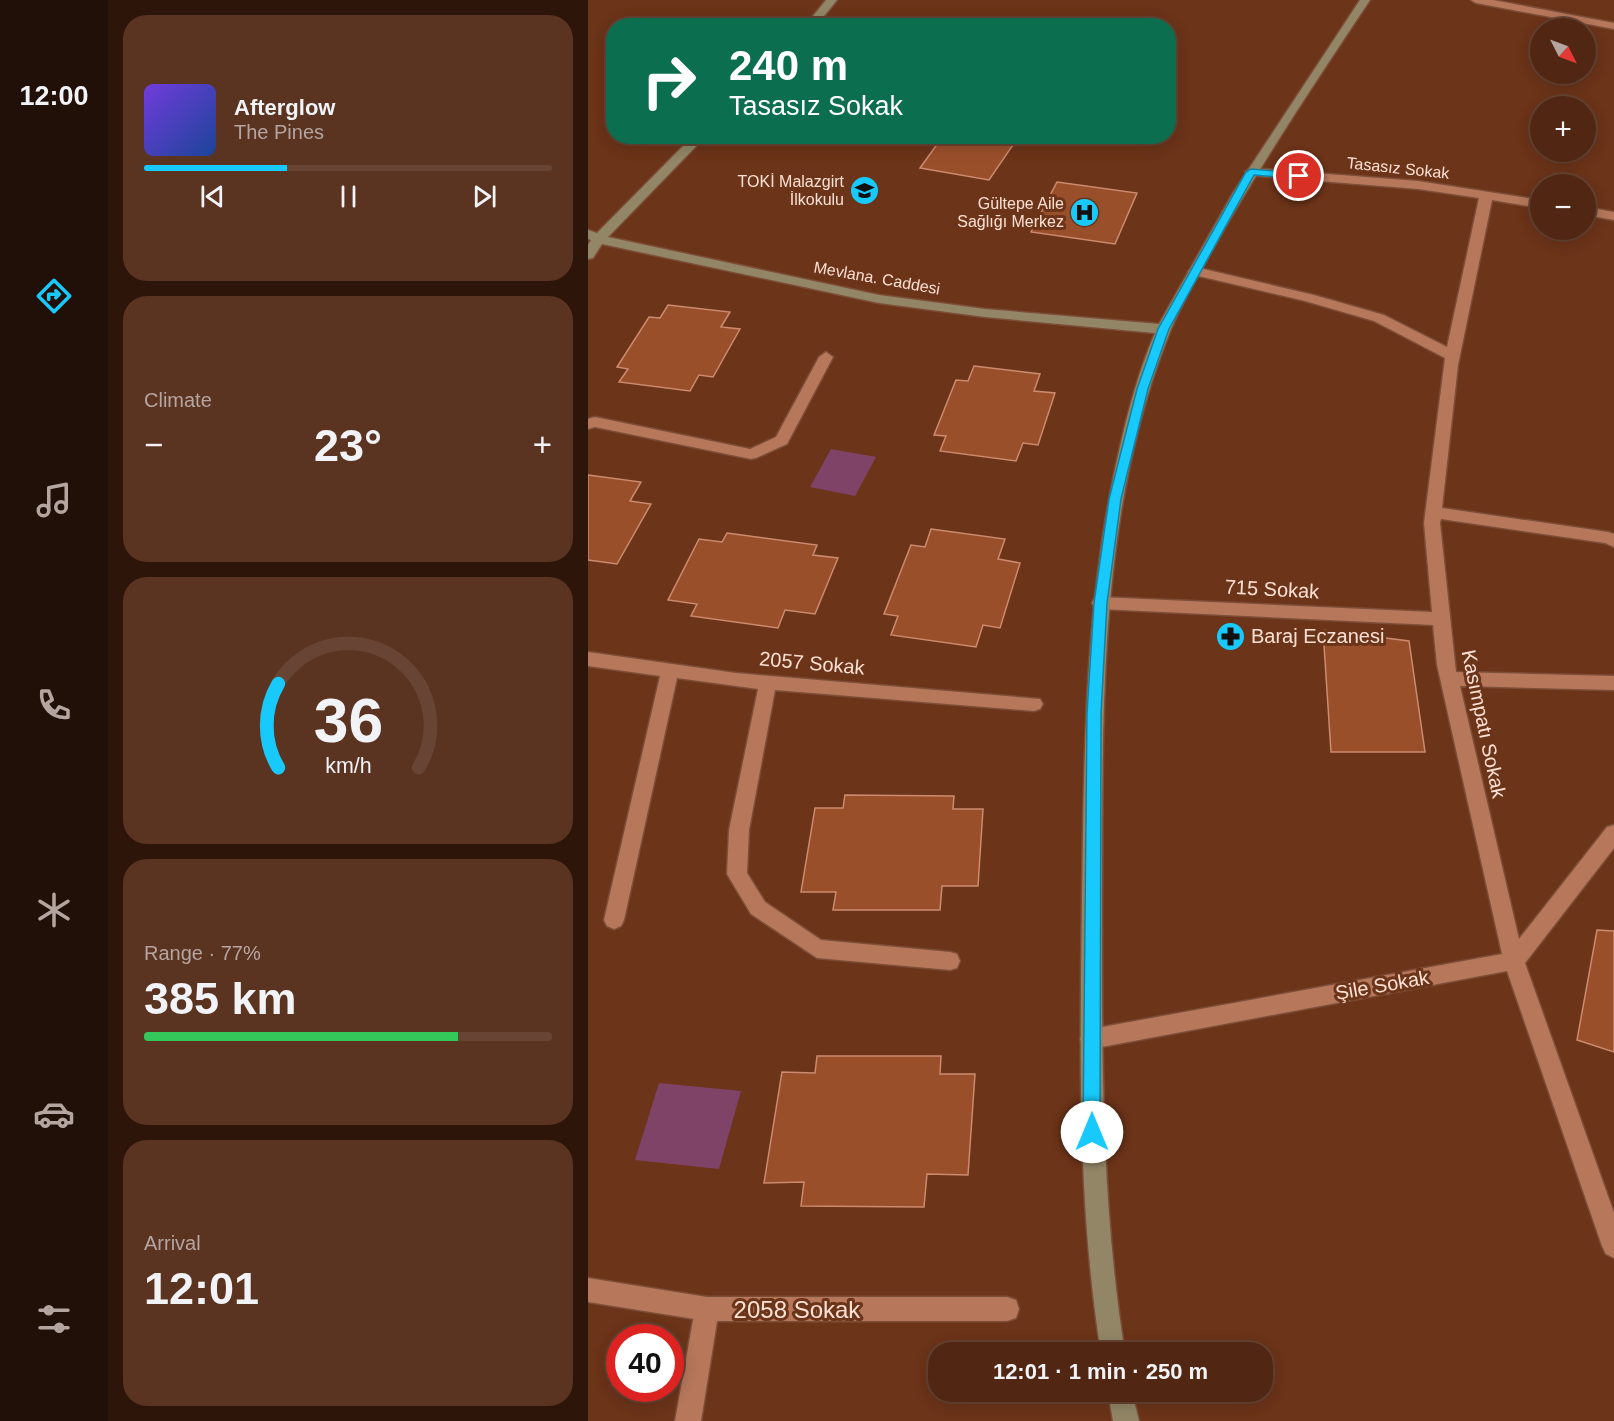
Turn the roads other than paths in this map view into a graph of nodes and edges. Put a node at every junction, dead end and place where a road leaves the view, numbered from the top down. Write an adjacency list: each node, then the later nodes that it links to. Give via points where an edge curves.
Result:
1 (832, 0): 4 (street)
2 (1365, 0): 7 (street)
3 (1476, 0): 5 (street)
4 (817, 18)
5 (1614, 26)
6 (692, 144): 12 (street)
7 (1251, 172): 8 (street, Tasasız Sokak, via 1418,185); 14 (street)
8 (1486, 196): 9 (street, Tasasız Sokak); 16 (street, Kasımpatı Sokak)
9 (1530, 203)
10 (1596, 213): 11 (street)
11 (1614, 216)
12 (593, 237): 13 (street); 15 (street, Mevlana. Caddesi, via 880,299 981,313)
13 (588, 255)
14 (1195, 271): 15 (street); 16 (street, via 1379,318)
15 (1164, 329): 21 (street, via 1143,389 1115,499)
16 (1453, 356): 19 (street, Kasımpatı Sokak)
17 (826, 357): 18 (street, via 782,440 751,454 595,422)
18 (588, 424)
19 (1433, 512): 20 (street); 22 (street, Kasımpatı Sokak)
20 (1614, 541)
21 (1100, 603): 22 (street, 715 Sokak); 33 (street, via 1094,713)
22 (1441, 619): 25 (street, Kasımpatı Sokak)
23 (588, 659): 24 (street, 2057 Sokak)
24 (670, 671): 26 (street, 2057 Sokak); 30 (street)
25 (1449, 679): 27 (street); 32 (street, Kasımpatı Sokak)
26 (768, 682): 28 (street, 2057 Sokak); 31 (street, via 739,830 737,874 758,908 817,949)
27 (1614, 683)
28 (1034, 704)
29 (1614, 833): 32 (street)
30 (614, 920)
31 (950, 961)
32 (1514, 961): 33 (street, Şile Sokak); 34 (street, Kasımpatı Sokak)
33 (1091, 1039): 38 (street, via 1092,1155)
34 (1614, 1246)
35 (588, 1290): 37 (street, 2058 Sokak)
36 (1007, 1308): 37 (street, 2058 Sokak)
37 (707, 1309): 40 (street)
38 (1111, 1342)
39 (1122, 1402): 41 (street)
40 (688, 1421)
41 (1126, 1421)

